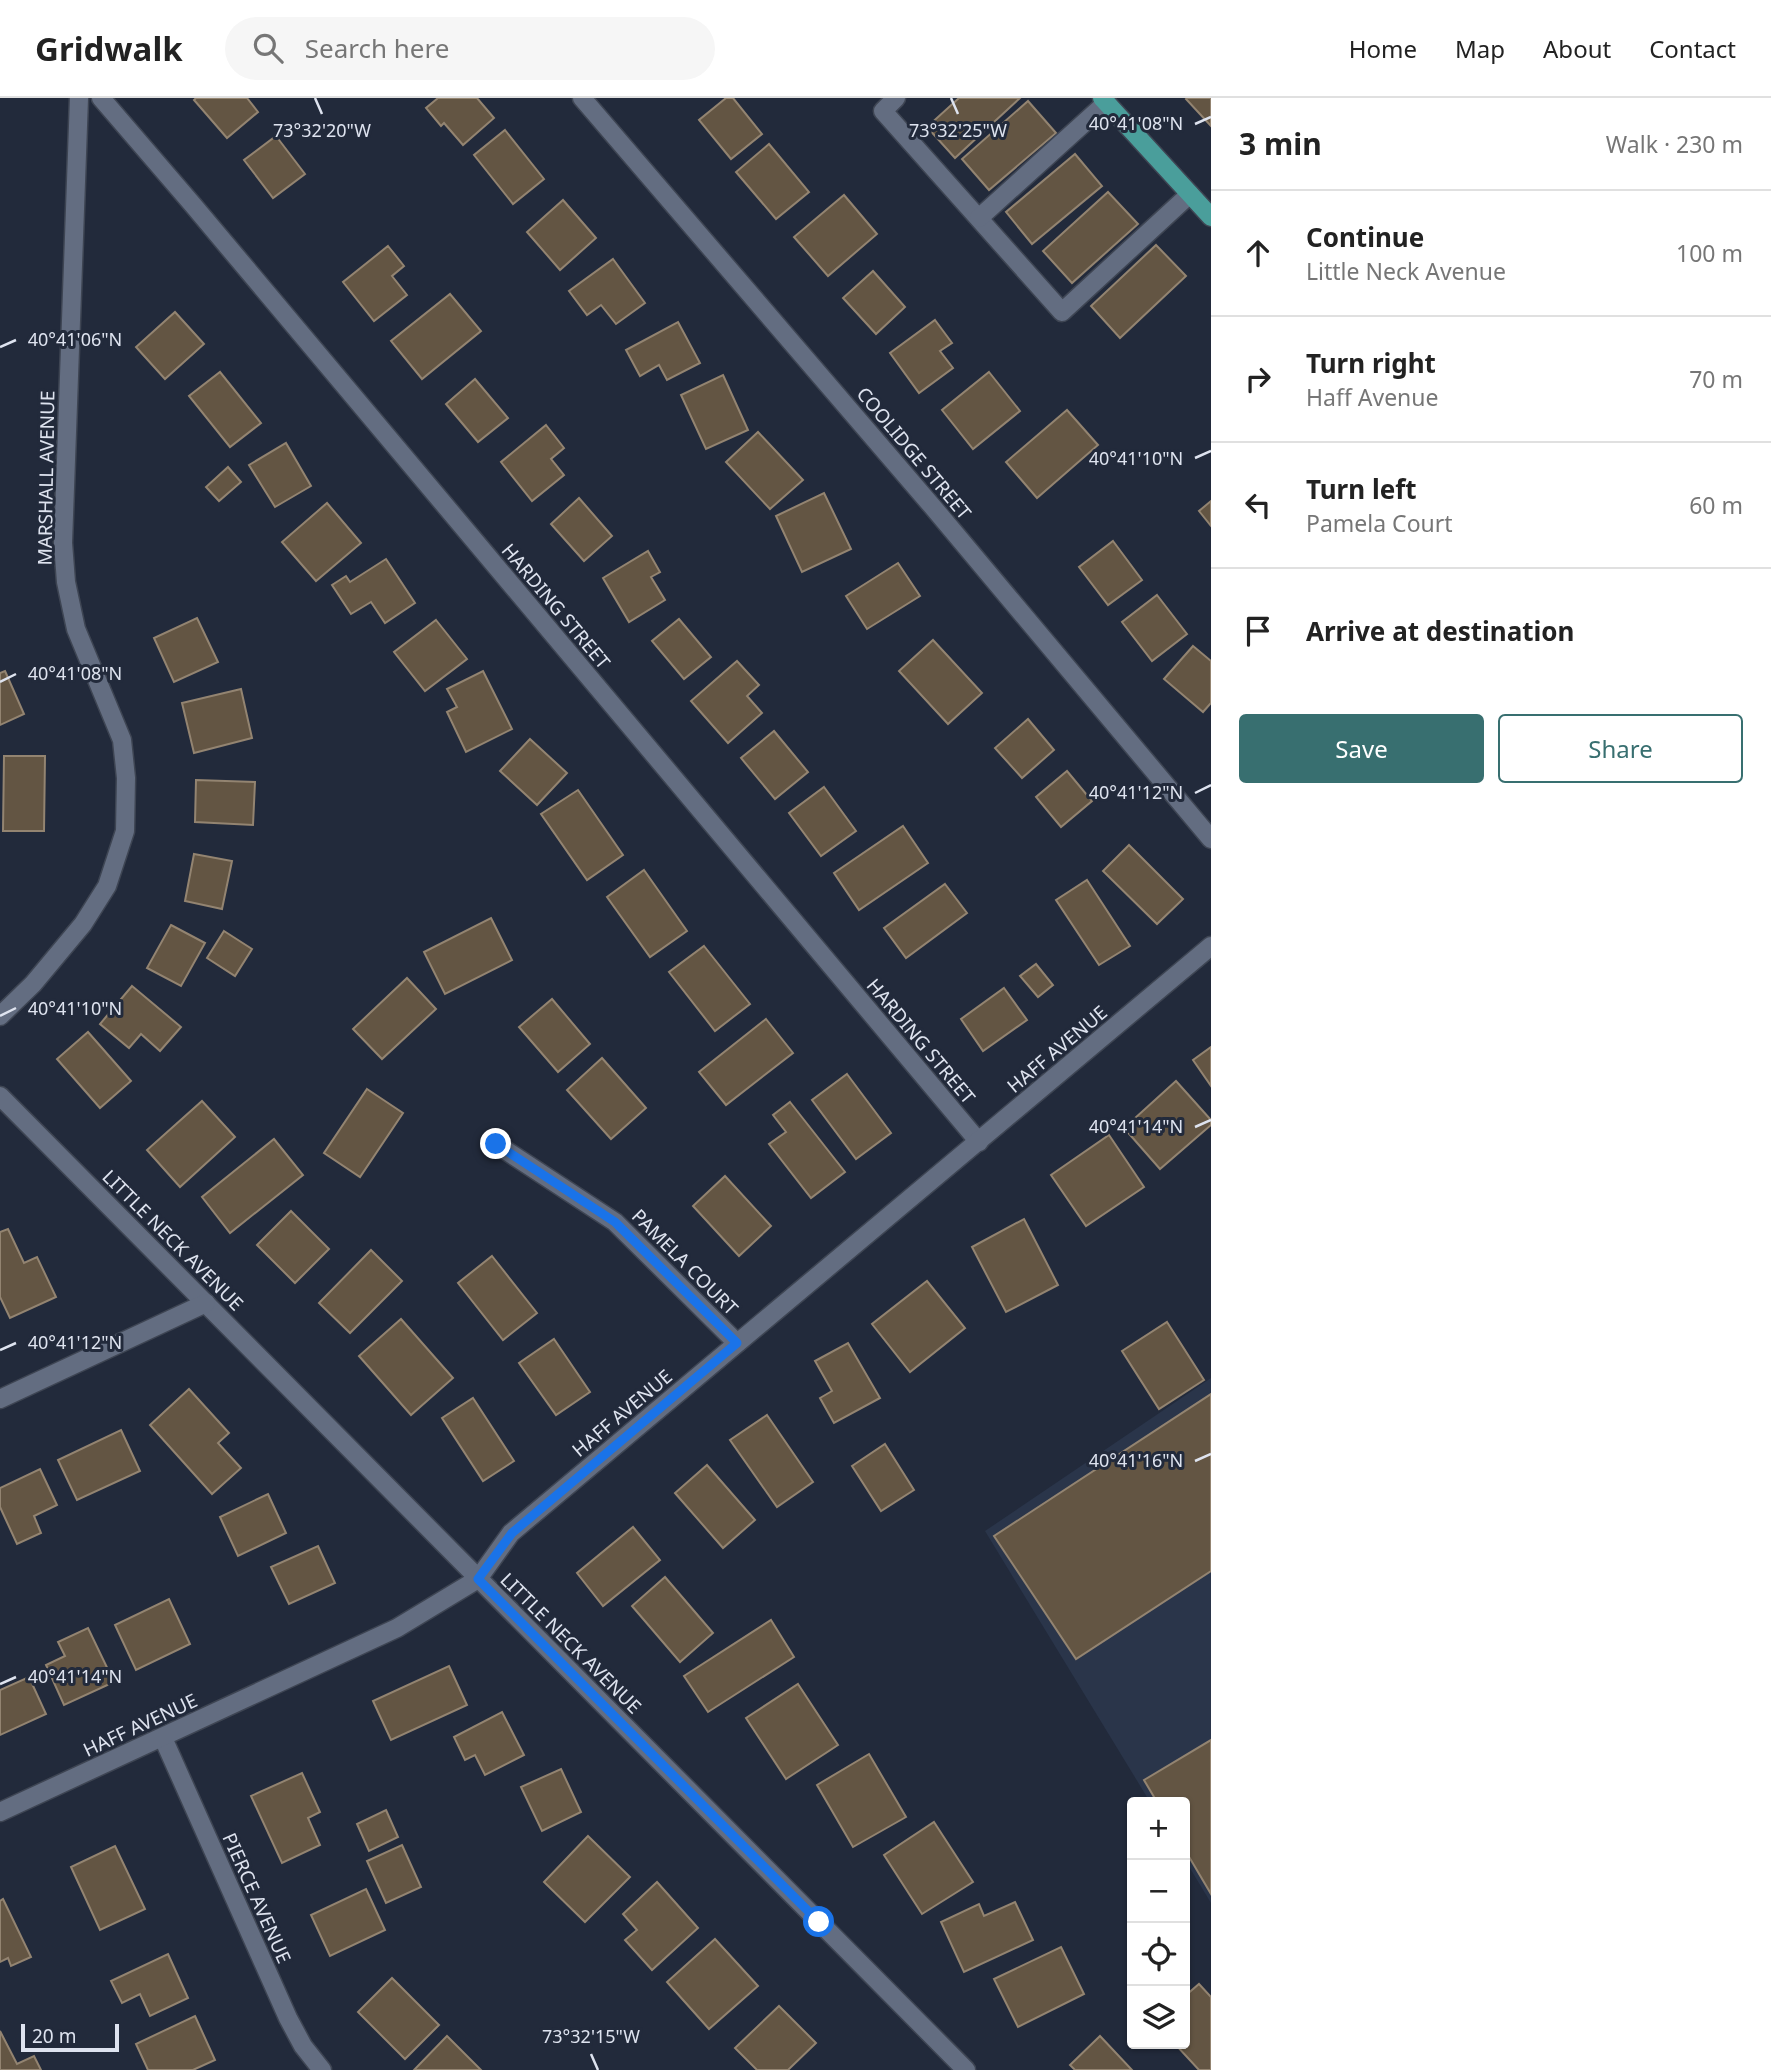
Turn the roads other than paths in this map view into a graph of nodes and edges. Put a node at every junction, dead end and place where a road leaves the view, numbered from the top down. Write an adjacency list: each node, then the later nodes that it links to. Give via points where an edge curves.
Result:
1 (79, 98): 11 (street, MARSHALL AVENUE, via 63,543 76,629 122,740 127,778 125,831 107,886 83,925)
2 (101, 98): 13 (street, HARDING STREET)
3 (582, 98): 9 (street, COOLIDGE STREET)
4 (897, 98): 8 (street, via 883,111)
5 (1104, 100): 6 (main road); 8 (street)
6 (1190, 194): 7 (main road); 8 (street, via 1062,312)
7 (1211, 217)
8 (979, 218)
9 (1211, 839)
10 (1211, 946): 13 (street, HAFF AVENUE)
11 (0, 1016)
12 (0, 1096): 15 (street, LITTLE NECK AVENUE)
13 (979, 1142): 16 (street, HAFF AVENUE)
14 (496, 1144): 16 (street, PAMELA COURT, via 615,1222)
15 (205, 1303): 17 (street); 18 (street, LITTLE NECK AVENUE)
16 (737, 1343): 18 (street, HAFF AVENUE, via 512,1533)
17 (0, 1399)
18 (478, 1579): 19 (street, HAFF AVENUE, via 397,1628); 22 (street, LITTLE NECK AVENUE)
19 (163, 1738): 20 (street, HAFF AVENUE); 21 (street, PIERCE AVENUE, via 288,2018)
20 (0, 1812)
21 (322, 2070)
22 (966, 2070)

